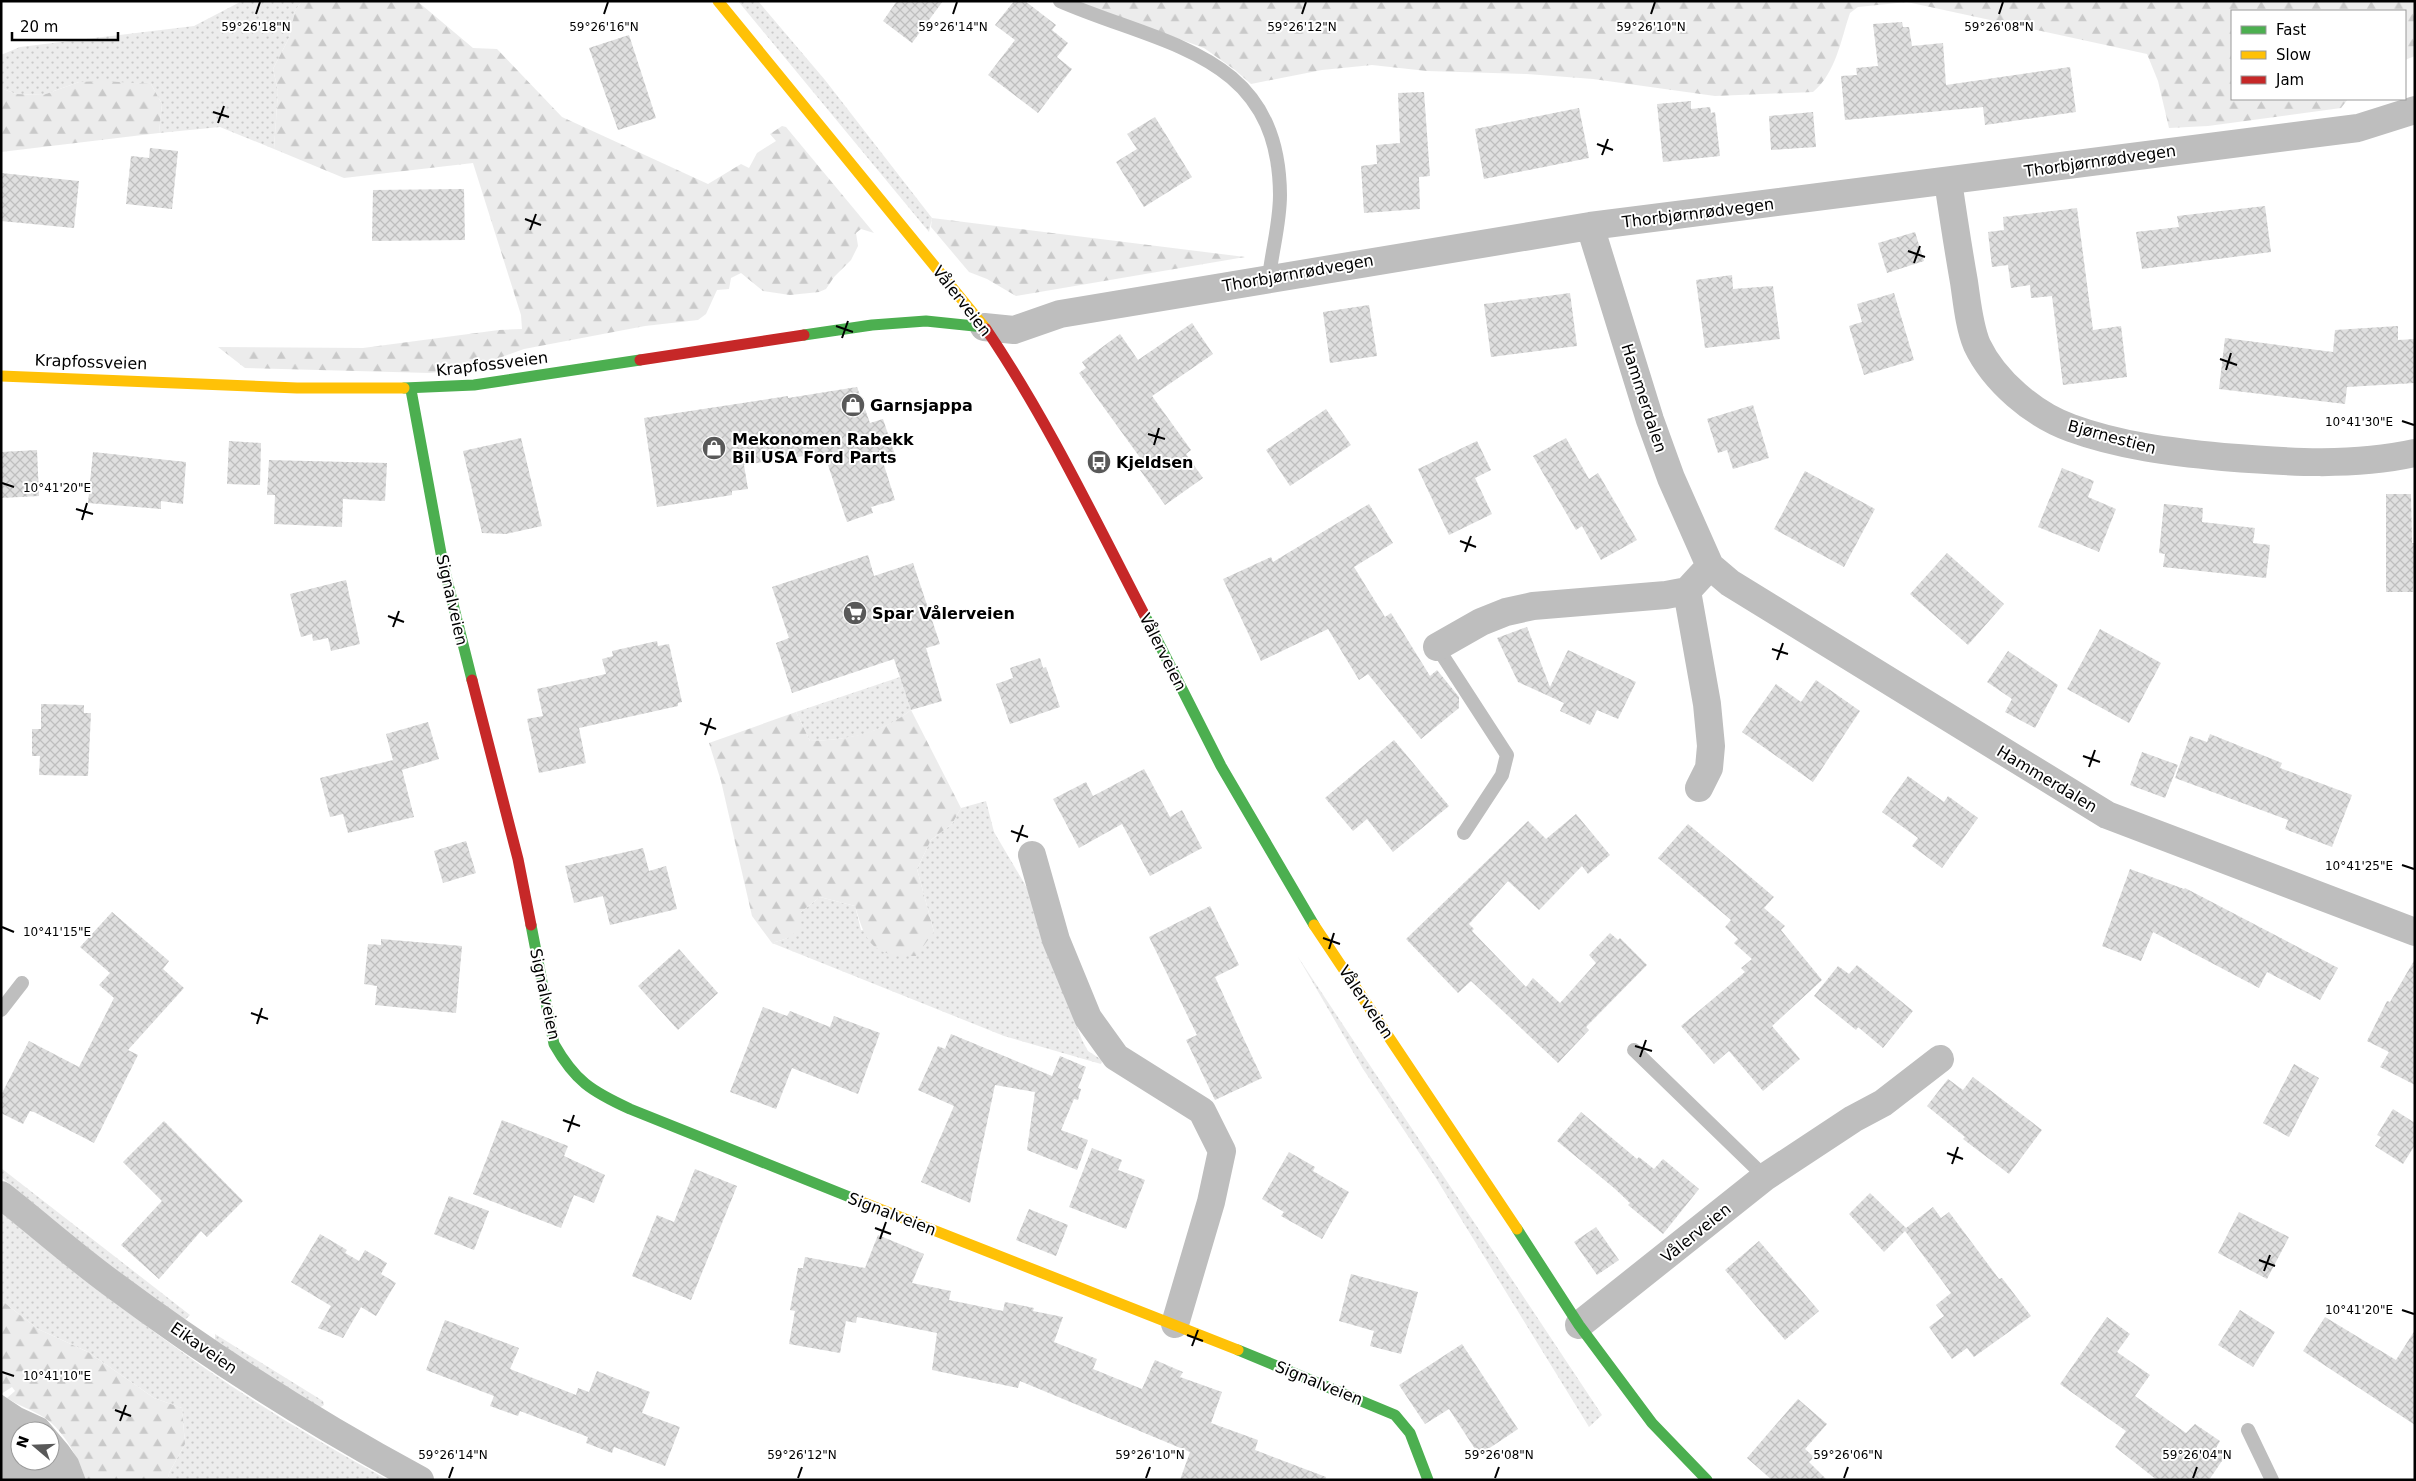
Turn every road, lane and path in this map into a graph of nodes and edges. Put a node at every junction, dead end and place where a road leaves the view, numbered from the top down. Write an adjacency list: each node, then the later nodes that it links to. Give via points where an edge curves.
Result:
1 (718, 1): 7 (street, Vålerveien)
2 (1060, 1): 6 (lane, via 1201,56 1232,76 1249,94 1269,131 1278,161 1280,195)
3 (2415, 110): 4 (street, Thorbjørnrødvegen, via 2358,128)
4 (1948, 181): 5 (street, Thorbjørnrødvegen); 10 (street, Bjørnestien, via 1977,344 1994,370 2042,414 2071,428 2167,452 2314,463)
5 (1590, 226): 6 (street, Thorbjørnrødvegen); 11 (street, Hammerdalen, via 1650,420 1671,478)
6 (1269, 278): 7 (street, Thorbjørnrødvegen, via 1060,314 1014,330)
7 (984, 327): 9 (street, Krapfossveien, via 926,321 872,325 474,385); 25 (street, Vålerveien, via 1014,371 1088,505 1221,766 1304,910)
8 (1, 376): 9 (street, Krapfossveien)
9 (411, 390): 24 (street, Signalveien, via 443,564 518,859 554,1044 564,1064 609,1098 673,1128)
10 (2415, 453)
11 (1710, 566): 12 (street); 17 (street, Hammerdalen, via 1739,588 2107,815)
12 (1687, 591): 13 (street, via 1533,606 1506,612); 14 (street, via 1711,746 1709,768)
13 (1437, 647): 15 (lane, via 1507,755 1502,774)
14 (1699, 788)
15 (1464, 833)
16 (1032, 855): 24 (street, via 1056,940 1088,1018 1116,1057 1202,1111 1222,1151 1211,1202)
17 (2415, 932)
18 (22, 983): 19 (lane)
19 (1, 1010)
20 (1634, 1050): 22 (lane)
21 (1940, 1059): 22 (street, Vålerveien, via 1883,1103)
22 (1765, 1177): 25 (street, Vålerveien)
23 (1, 1195): 27 (street, Eikaveien, via 110,1282 203,1348 275,1396)
24 (1175, 1324): 28 (street, Signalveien, via 1395,1415 1410,1433)
25 (1579, 1326): 29 (street, Vålerveien, via 1652,1423)
26 (2248, 1430): 30 (lane)
27 (420, 1480)
28 (1428, 1480)
29 (1707, 1480)
30 (2272, 1480)

